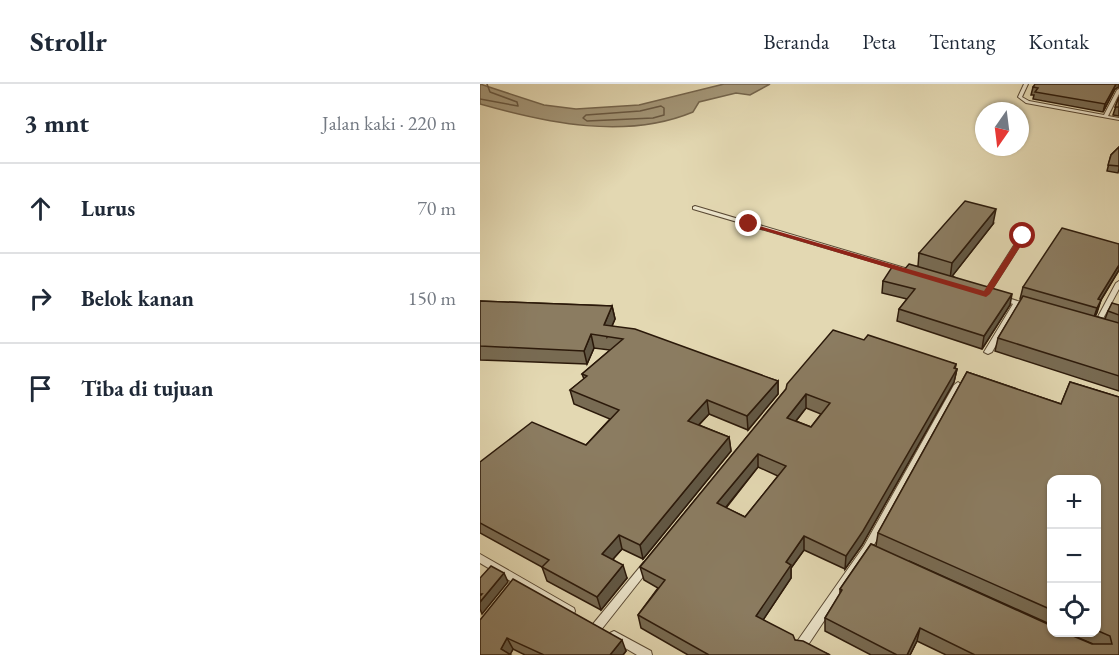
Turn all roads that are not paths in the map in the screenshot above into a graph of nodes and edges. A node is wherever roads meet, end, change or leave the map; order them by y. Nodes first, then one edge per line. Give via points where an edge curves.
1 (1026, 84) edge
2 (1119, 90) edge
3 (1106, 116) junction
4 (1119, 119) edge
5 (696, 208) dead end
6 (1023, 236) dead end
7 (918, 274) edge
8 (1119, 283) edge
9 (975, 291) edge
10 (986, 294) junction
11 (1017, 303) junction
12 (1039, 309) edge
13 (1085, 322) edge
14 (1096, 326) junction
15 (1108, 329) edge
16 (988, 352) dead end
17 (958, 385) edge
18 (867, 549) junction
19 (878, 553) edge
20 (656, 554) edge
21 (480, 558) edge
22 (577, 615) edge
23 (587, 621) edge
24 (597, 627) junction
25 (800, 647) edge
26 (647, 655) edge

1 - 3 lane via 1020,97 1023,100
2 - 3 lane
3 - 4 lane
5 - 7 lane
6 - 10 lane
8 - 14 lane
9 - 10 lane
10 - 11 lane
11 - 12 lane
11 - 16 lane
13 - 14 lane
14 - 15 lane
17 - 18 lane
18 - 19 lane
18 - 25 lane
20 - 24 lane
21 - 22 lane via 515,584
23 - 24 lane
24 - 26 lane

